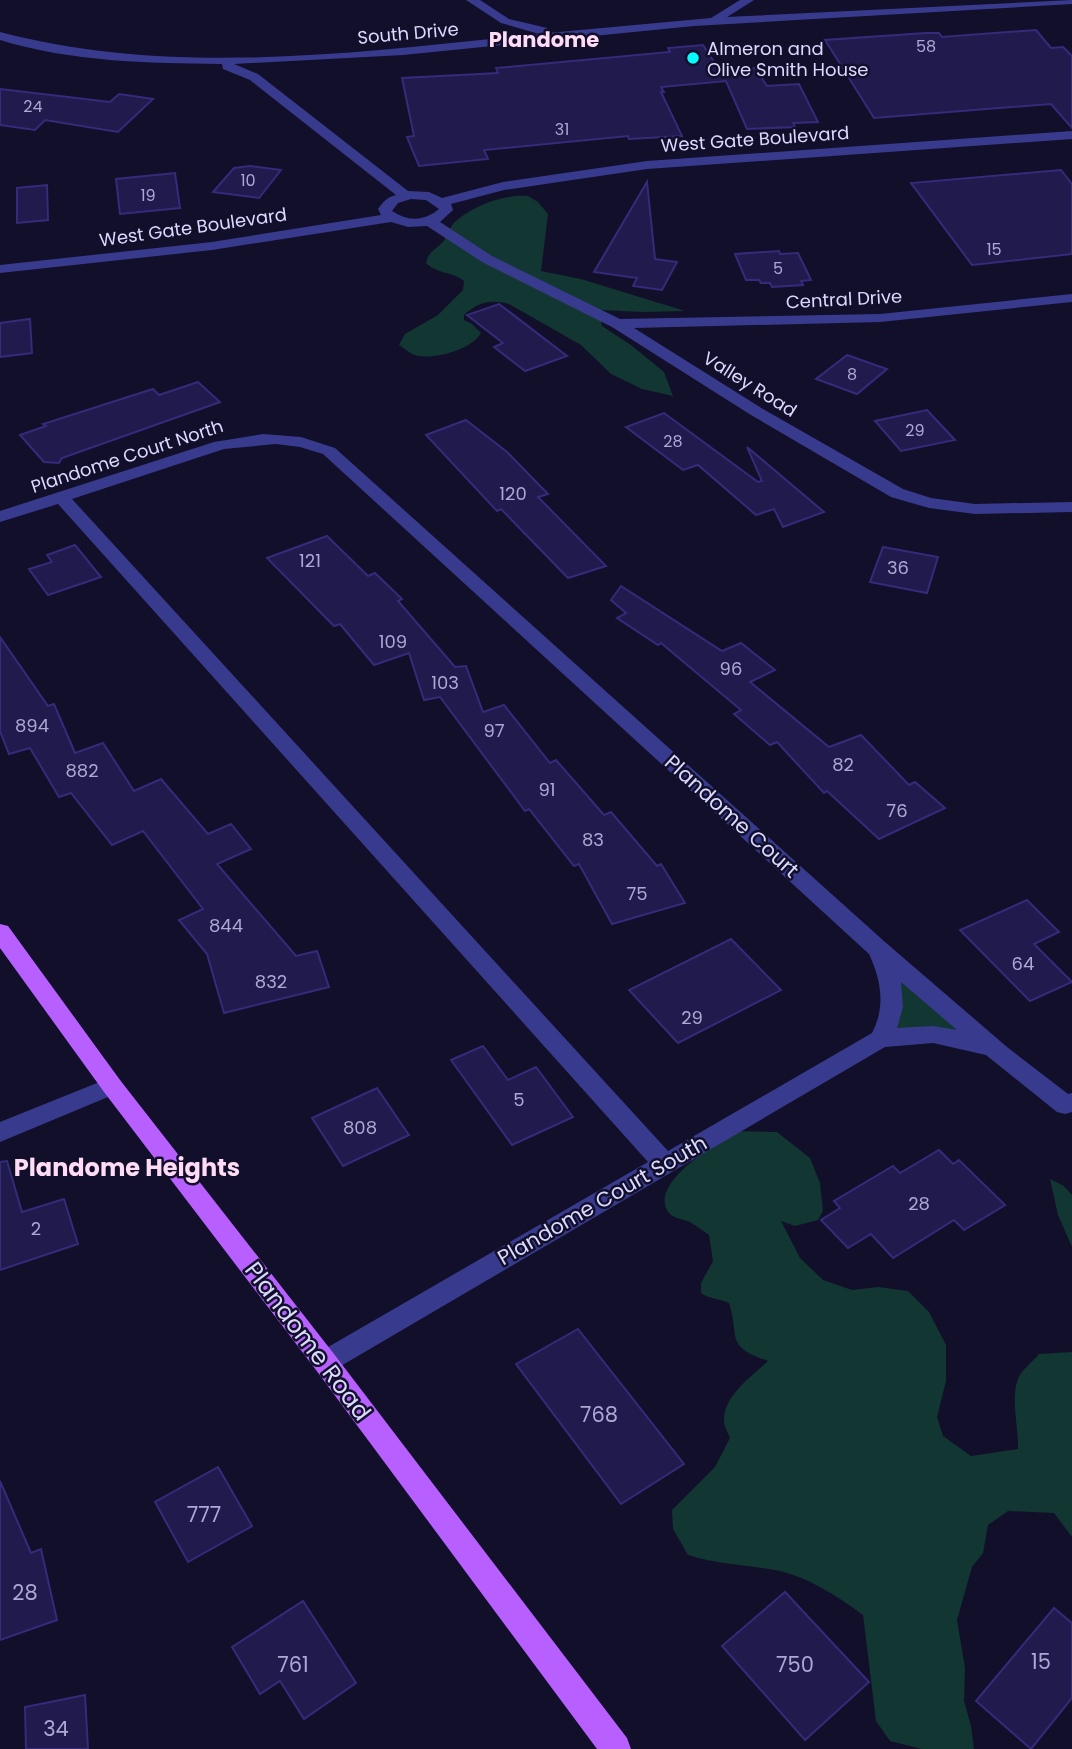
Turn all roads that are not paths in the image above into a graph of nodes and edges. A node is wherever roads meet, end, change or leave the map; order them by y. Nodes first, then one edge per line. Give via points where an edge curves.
1 (472, 0) edge
2 (748, 0) edge
3 (929, 0) edge
4 (974, 0) edge
5 (1072, 1) edge
6 (997, 6) junction
7 (887, 10) junction
8 (491, 14) junction
9 (713, 21) junction
10 (572, 33) junction
11 (0, 36) edge
12 (468, 45) junction
13 (201, 61) junction
14 (274, 61) junction
15 (254, 77) junction
16 (1072, 135) edge
17 (406, 196) junction
18 (443, 202) junction
19 (391, 218) junction
20 (429, 221) junction
21 (0, 270) edge
22 (1072, 298) edge
23 (617, 324) junction
24 (61, 497) junction
25 (1072, 507) edge
26 (0, 517) edge
27 (406, 519) joint
28 (0, 932) edge
29 (877, 948) junction
30 (880, 1039) junction
31 (999, 1053) junction
32 (113, 1086) junction
33 (1070, 1109) edge
34 (0, 1132) edge
35 (665, 1164) junction
36 (325, 1362) junction
37 (616, 1749) edge

1 - 8 street
2 - 9 street
3 - 7 street
4 - 6 street
5 - 6 street, South Drive
6 - 7 street, South Drive
7 - 9 street, South Drive
8 - 10 street via 523,27
8 - 12 street via 498,30
9 - 10 street, South Drive
10 - 12 street, South Drive
11 - 13 street, South Drive via 61,51
12 - 14 street, South Drive
13 - 14 street, South Drive
13 - 15 street
14 - 15 street
15 - 17 street
16 - 18 street, West Gate Boulevard via 647,165 503,186
17 - 18 street via 429,196
17 - 19 street via 387,204 386,214
18 - 20 street via 443,215
19 - 20 street, West Gate Boulevard via 408,223
19 - 21 street, West Gate Boulevard via 212,246
20 - 23 street, Valley Road via 487,258
22 - 23 street, Central Drive via 868,318
23 - 25 street, Valley Road via 897,493 975,509
24 - 26 street, Plandome Court North
24 - 27 street, Plandome Court North via 220,444 275,437 329,451
24 - 35 street
27 - 29 street, Plandome Court
28 - 32 main road, Plandome Road
29 - 30 street via 894,999 889,1025
29 - 31 street, Plandome Court
30 - 31 street, Plandome Court South via 946,1034
30 - 35 street, Plandome Court South
31 - 33 street, Plandome Court
32 - 34 street
32 - 36 main road, Plandome Road
35 - 36 street, Plandome Court South
36 - 37 main road, Plandome Road

